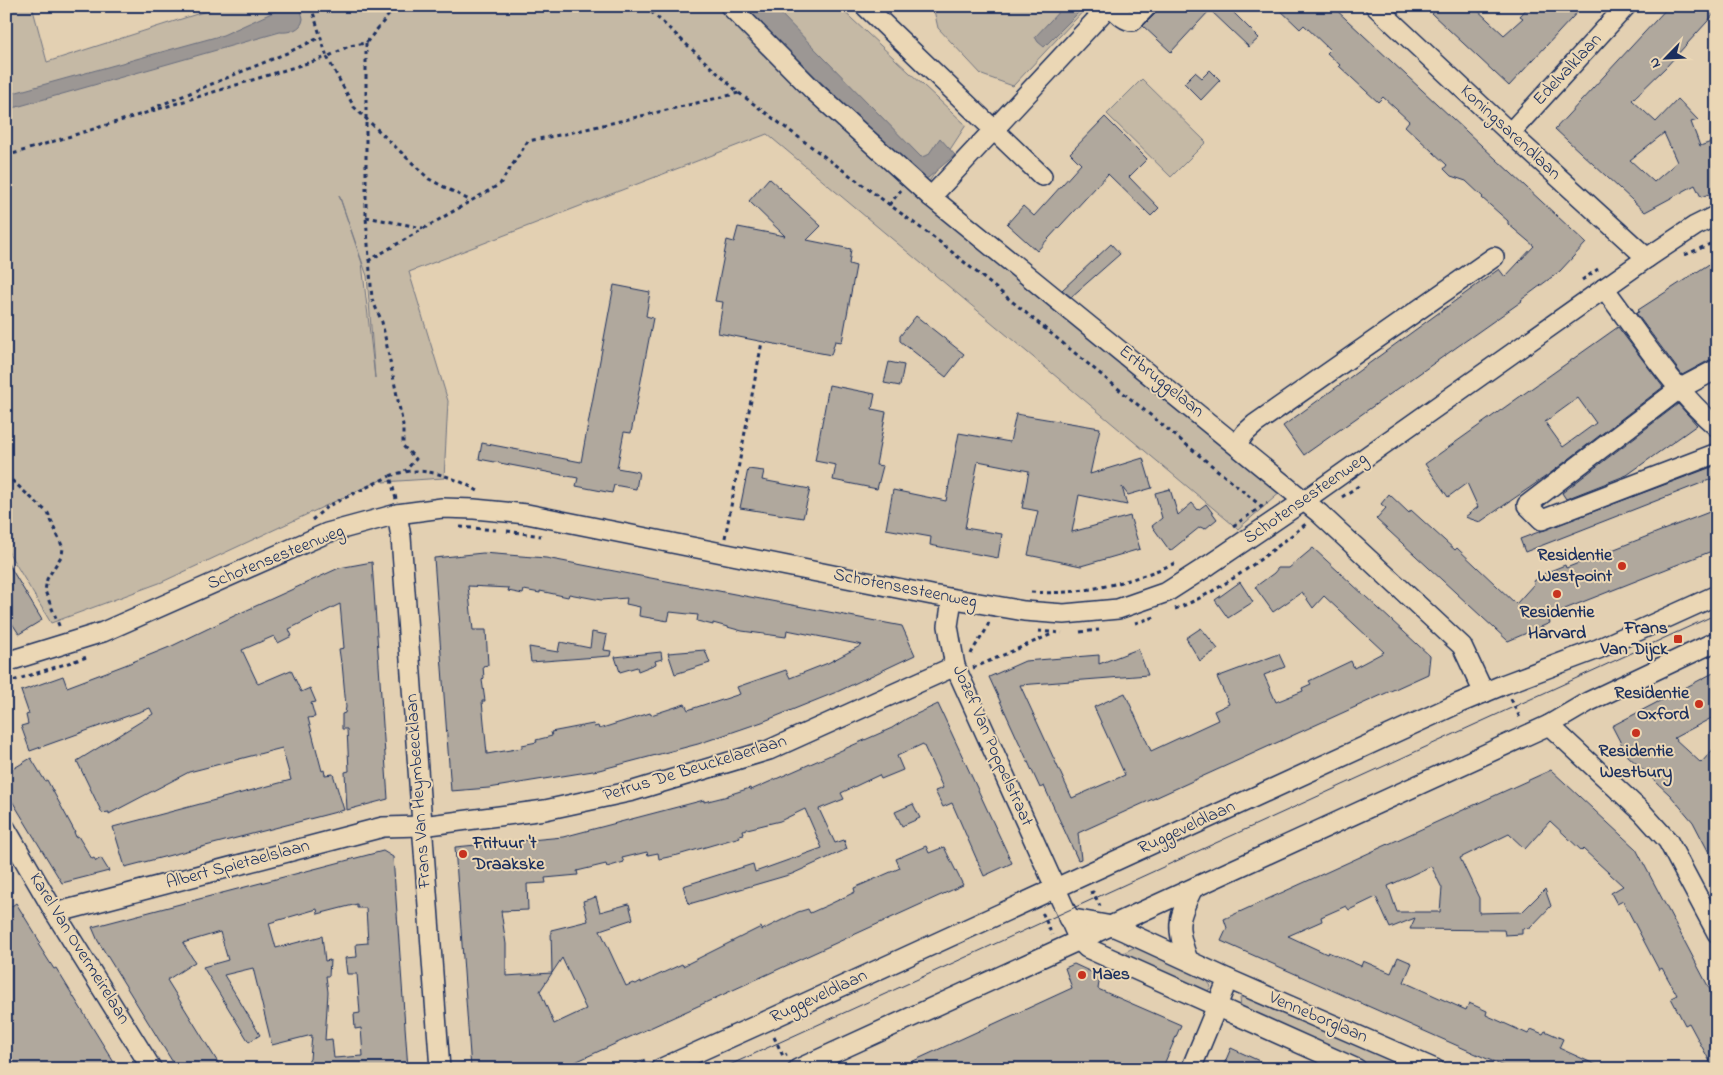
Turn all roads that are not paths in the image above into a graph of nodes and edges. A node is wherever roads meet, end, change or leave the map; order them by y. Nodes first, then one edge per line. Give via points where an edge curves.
1 (730, 6) edge
2 (865, 6) edge
3 (1110, 6) edge
4 (1147, 6) edge
5 (1375, 6) edge
6 (1626, 6) edge
7 (994, 130) junction
8 (1510, 133) junction
9 (1042, 176) dead end
10 (931, 197) junction
11 (1717, 216) edge
12 (1494, 257) dead end
13 (1647, 258) junction
14 (1604, 288) junction
15 (1717, 369) edge
16 (1679, 389) junction
17 (1717, 427) edge
18 (1237, 444) junction
19 (1717, 453) edge
20 (1306, 500) junction
21 (397, 506) junction
22 (1717, 595) edge
23 (952, 599) junction
24 (1717, 641) edge
25 (6, 662) edge
26 (965, 667) junction
27 (1484, 693) junction
28 (1549, 725) junction
29 (422, 826) junction
30 (6, 829) edge
31 (1055, 888) junction
32 (1192, 890) junction
33 (55, 913) junction
34 (1068, 918) junction
35 (1118, 923) junction
36 (1717, 933) edge
37 (1073, 943) junction
38 (1188, 960) junction
39 (1228, 979) junction
40 (1217, 1006) junction
41 (795, 1065) edge
42 (817, 1065) edge
43 (152, 1069) edge
44 (440, 1069) edge
45 (660, 1069) edge
46 (1191, 1069) edge
47 (1357, 1069) edge
48 (1435, 1069) edge

1 - 10 street, Ertbruggelaan via 814,91
2 - 7 street
3 - 4 street via 1130,21
3 - 7 street
5 - 8 street, Koningsarendlaan
6 - 8 street, Edelvalklaan
7 - 9 street
7 - 10 street
8 - 13 street, Koningsarendlaan
10 - 18 street, Ertbruggelaan
11 - 13 street, Schotensesteenweg via 1695,226
12 - 18 street via 1255,424
13 - 14 street, Schotensesteenweg
14 - 16 street
14 - 20 street, Schotensesteenweg
15 - 16 street
16 - 17 street
16 - 19 street via 1527,505 1542,520
18 - 20 street, Ertbruggelaan
20 - 23 street, Schotensesteenweg via 1167,592 1118,609 1064,614
20 - 27 street, Ertbruggelaan via 1462,646
21 - 23 street, Schotensesteenweg via 474,508 526,514
21 - 25 street, Schotensesteenweg via 103,632
21 - 29 street, Frans Van Heymbeecklaan
22 - 27 street, Ruggeveldlaan via 1598,649
23 - 26 street, Jozef Van Poppelstraat via 948,626
24 - 28 street via 1588,702
26 - 29 street, Petrus De Beuckelaerlaan via 769,750 633,791 545,810
26 - 31 street, Jozef Van Poppelstraat
27 - 31 street, Ruggeveldlaan
28 - 32 street
28 - 36 street via 1643,813 1668,841
29 - 33 street, Albert Spietaelslaan via 383,827
29 - 44 street, Frans Van Heymbeecklaan
30 - 33 street, Karel Van Overmeirelaan
31 - 34 street, Venneborglaan
31 - 45 street, Ruggeveldlaan
32 - 35 street
32 - 38 street via 1182,912 1179,931
33 - 43 street, Karel Van Overmeirelaan
34 - 35 street, Venneborglaan
34 - 37 street, Venneborglaan
35 - 37 street
35 - 38 street, Venneborglaan
37 - 40 street, Venneborglaan
37 - 42 street
38 - 39 street, Venneborglaan
39 - 40 street
39 - 48 street, Venneborglaan
40 - 46 street
40 - 47 street, Venneborglaan
41 - 42 street

